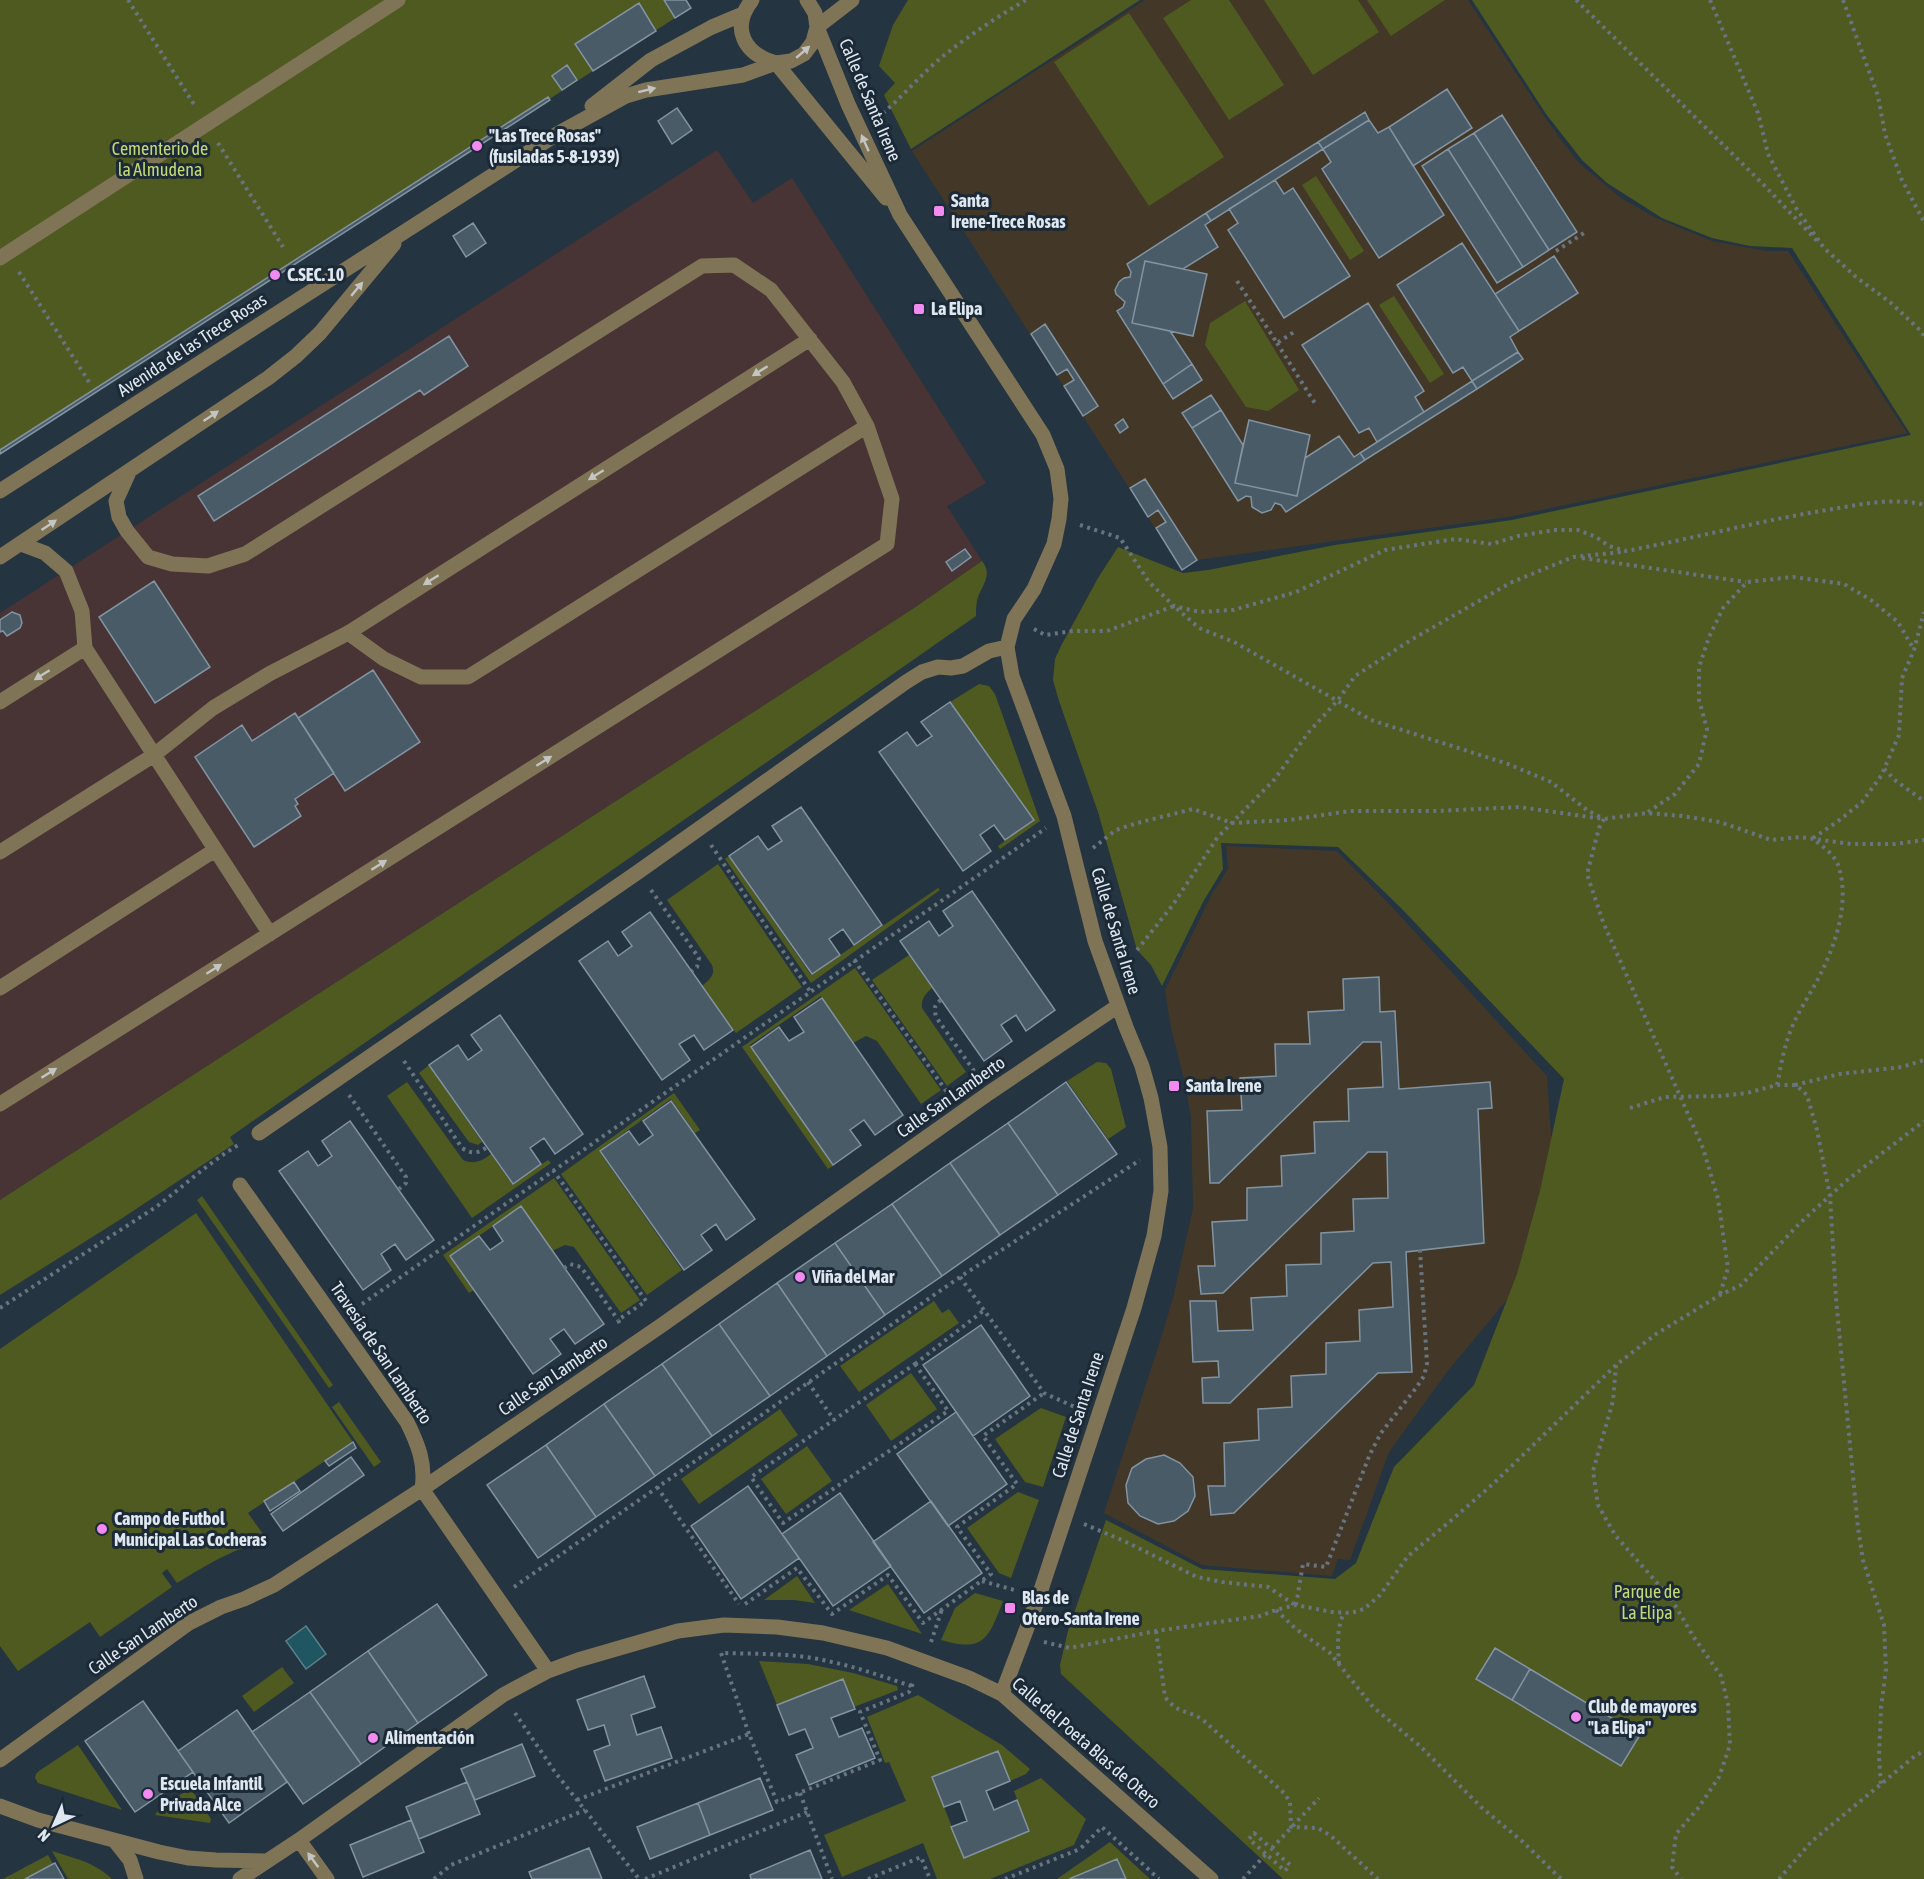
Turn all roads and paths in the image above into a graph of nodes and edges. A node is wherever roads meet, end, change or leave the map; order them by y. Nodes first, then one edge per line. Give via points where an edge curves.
1 (398, 0) edge
2 (807, 0) edge
3 (852, 0) edge
4 (1026, 0) edge
5 (1576, 0) edge
6 (1710, 0) edge
7 (1843, 0) edge
8 (744, 6) edge
9 (817, 27) junction
10 (769, 61) junction
11 (860, 132) junction
12 (557, 134) junction
13 (900, 215) junction
14 (1924, 222) edge
15 (1584, 233) dead end
16 (402, 234) junction
17 (1824, 248) junction
18 (1556, 251) dead end
19 (4, 256) edge
20 (1237, 281) dead end
21 (1294, 332) dead end
22 (1924, 337) edge
23 (810, 339) junction
24 (1277, 343) junction
25 (91, 385) dead end
26 (1316, 405) dead end
27 (867, 426) junction
28 (130, 470) junction
29 (0, 491) edge
30 (1924, 505) edge
31 (1059, 519) junction
32 (21, 544) junction
33 (1626, 551) junction
34 (0, 557) edge
35 (1573, 557) junction
36 (1747, 582) junction
37 (1174, 606) junction
38 (1924, 612) edge
39 (1014, 619) junction
40 (348, 633) junction
41 (1007, 647) junction
42 (85, 648) junction
43 (1914, 650) junction
44 (1338, 700) junction
45 (0, 702) edge
46 (154, 755) junction
47 (1884, 769) junction
48 (1924, 801) edge
49 (1647, 813) junction
50 (1064, 816) junction
51 (1604, 819) junction
52 (1232, 823) junction
53 (700, 829) junction
54 (1812, 838) junction
55 (1924, 840) edge
56 (216, 850) junction
57 (0, 852) edge
58 (1074, 858) junction
59 (638, 872) junction
60 (270, 934) junction
61 (1137, 950) dead end
62 (854, 960) junction
63 (692, 972) dead end
64 (0, 988) edge
65 (810, 991) junction
66 (941, 1000) dead end
67 (1118, 1006) junction
68 (392, 1042) junction
69 (1924, 1060) edge
70 (338, 1080) junction
71 (1777, 1085) junction
72 (1794, 1085) junction
73 (989, 1093) junction
74 (1679, 1096) junction
75 (0, 1104) edge
76 (1630, 1108) dead end
77 (962, 1113) junction
78 (1924, 1121) edge
79 (259, 1133) joint
80 (487, 1147) dead end
81 (1160, 1147) junction
82 (553, 1170) junction
83 (240, 1185) dead end
84 (399, 1189) dead end
85 (1830, 1196) junction
86 (1420, 1250) dead end
87 (564, 1268) dead end
88 (960, 1277) junction
89 (1720, 1295) junction
90 (362, 1304) dead end
91 (0, 1308) edge
92 (983, 1311) junction
93 (618, 1320) junction
94 (633, 1345) junction
95 (915, 1364) junction
96 (1616, 1365) junction
97 (808, 1382) junction
98 (1044, 1393) junction
99 (1099, 1418) junction
100 (834, 1420) junction
101 (657, 1487) junction
102 (422, 1489) junction
103 (1066, 1516) junction
104 (981, 1581) junction
105 (1039, 1596) junction
106 (498, 1598) junction
107 (1296, 1605) junction
108 (943, 1608) junction
109 (1276, 1610) junction
110 (1344, 1612) junction
111 (1156, 1631) junction
112 (1023, 1637) junction
113 (924, 1662) junction
114 (1339, 1665) junction
115 (548, 1671) junction
116 (911, 1686) junction
117 (1002, 1694) junction
118 (503, 1695) junction
119 (749, 1734) junction
120 (1924, 1751) edge
121 (0, 1760) edge
122 (1881, 1785) junction
123 (800, 1793) junction
124 (1319, 1798) dead end
125 (577, 1800) junction
126 (0, 1806) edge
127 (585, 1810) junction
128 (807, 1812) junction
129 (1291, 1827) junction
130 (299, 1840) junction
131 (115, 1841) junction
132 (1272, 1848) junction
133 (1266, 1854) junction
134 (266, 1861) junction
135 (136, 1879) edge
136 (240, 1879) edge
137 (327, 1879) edge
138 (434, 1879) edge
139 (639, 1879) edge
140 (645, 1879) edge
141 (832, 1879) edge
142 (868, 1879) edge
143 (930, 1879) edge
144 (1005, 1879) edge
145 (1159, 1879) edge
146 (1211, 1879) edge
147 (1243, 1879) edge
148 (1378, 1879) edge
149 (1561, 1879) edge
150 (1682, 1879) edge
151 (1780, 1879) edge

1 - 19 street
2 - 9 street, Calle de Santa Irene
3 - 9 street, Avenida de las Trece Rosas
4 - 11 path via 940,58 895,104
5 - 17 path
6 - 17 path via 1758,113 1768,154 1796,208
7 - 14 path via 1878,96 1885,134 1901,178
8 - 10 street, Calle de Santa Irene via 741,27 745,40 752,51
8 - 12 street, Avenida de las Trece Rosas via 651,60
10 -> 9 street, Avenida de las Trece Rosas via 791,61 804,54
9 - 11 street, Calle de Santa Irene
12 -> 10 street, Avenida de las Trece Rosas via 626,96 743,75
10 - 13 street, Calle de Santa Irene via 798,89
13 -> 11 street, Calle de Santa Irene
12 - 16 street, Avenida de las Trece Rosas
13 - 31 street, Calle de Santa Irene via 1043,435 1057,469
15 - 18 path
28 -> 16 street via 296,356 320,333
16 - 29 street, Avenida de las Trece Rosas
17 - 22 path via 1891,303
19 - 25 path
20 - 24 path
21 - 24 path
23 - 27 street via 843,382
23 - 28 street via 771,290 734,265 702,266 245,554 208,566 172,564 148,557 119,517 116,501
23 -> 40 street
24 - 26 path
27 - 40 street via 468,677 420,677 384,659
60 -> 27 street via 887,544 892,499
32 -> 28 street
30 - 33 path via 1910,501 1865,504 1784,516
31 - 37 path via 1120,538 1149,582
31 - 39 street, Calle de Santa Irene via 1054,544 1034,589
32 - 34 street
32 - 42 street via 45,553 66,571 82,611
33 - 35 path
33 - 37 path via 1578,530 1518,536 1492,544 1455,539 1384,550 1296,592 1233,610 1198,612
35 - 36 path
35 - 44 path via 1510,583 1411,640 1354,676
36 - 43 path via 1793,578 1844,584 1898,622
36 - 49 path via 1723,608 1699,667 1699,700 1707,729 1699,764 1675,794
37 - 39 path via 1107,631 1045,634
37 - 44 path via 1199,628 1233,642
38 - 43 path
39 - 41 street, Calle de Santa Irene
40 - 46 street via 213,708
41 - 50 street, Calle de Santa Irene via 1012,676
41 - 53 street via 989,651 963,666 922,672
42 -> 45 street
42 - 46 street
43 - 47 path via 1902,678 1899,735
44 - 51 path via 1371,720 1551,782
44 - 52 path via 1274,780
46 - 56 street
46 - 57 street
47 - 48 path
47 - 54 path via 1862,802
49 - 51 path
49 - 54 path via 1720,822 1771,840
50 - 58 street, Calle de Santa Irene
50 - 62 path
51 - 52 path via 1519,807 1350,811
51 - 74 path via 1587,874 1603,922
52 - 58 path via 1193,809 1116,830
52 - 61 path via 1217,838
53 - 59 street
53 - 65 path
54 - 55 path via 1851,844
54 - 71 path via 1838,863 1843,891 1838,932 1792,1028
56 - 60 street
56 - 64 street
58 - 67 street, Calle de Santa Irene via 1095,941
59 - 63 path via 699,958
59 - 68 street
75 -> 60 street
62 - 65 path
62 - 77 path
65 - 82 path
66 - 73 path via 934,1007 936,1017
67 - 73 street, Calle San Lamberto
67 - 81 street, Calle de Santa Irene via 1145,1076
68 - 70 street
68 - 80 path via 462,1148 478,1153
69 - 72 path
70 - 79 street
70 - 84 path via 406,1177
71 - 72 path
71 - 74 path via 1721,1096
72 - 85 path via 1807,1095
73 - 77 street, Calle San Lamberto
74 - 76 path
74 - 89 path via 1702,1148 1718,1199 1728,1268
77 - 94 street, Calle San Lamberto
78 - 85 path
79 - 91 path via 156,1207
81 - 88 path
81 - 99 street, Calle de Santa Irene via 1161,1191 1154,1236
82 - 90 path
82 - 93 path via 646,1301
83 - 102 street, Travesía de San Lamberto via 407,1422 423,1462
85 - 89 path via 1741,1285
85 - 122 path via 1858,1528 1863,1560 1884,1626
86 - 107 path via 1424,1376 1381,1433 1356,1485 1326,1567 1303,1564
87 - 93 path via 570,1264 581,1267
88 - 92 path
88 - 97 path
89 - 96 path via 1656,1334
92 - 95 path
92 - 98 path
93 - 94 path
94 - 102 street, Calle San Lamberto
95 - 100 path
95 - 100 path via 948,1410 783,1523 751,1477
96 - 110 path via 1494,1483 1408,1556 1372,1603 1364,1609
96 - 150 path via 1613,1401 1593,1471 1598,1505 1615,1535 1672,1600 1721,1676 1728,1704 1730,1745 1719,1777 1676,1834 1672,1868
97 - 100 path
97 - 101 path
98 - 99 path
98 - 104 path via 983,1436 1017,1484 957,1527 991,1574
99 - 103 street, Calle de Santa Irene
101 - 106 path
101 - 108 path via 741,1606 797,1568 832,1614 888,1575 923,1623
102 - 106 street
102 - 121 street, Calle San Lamberto via 274,1585 189,1623
103 - 105 street, Calle de Santa Irene
103 - 107 path via 1197,1577 1268,1587
104 - 105 path
104 - 108 path
105 - 112 street, Calle de Santa Irene
106 - 115 street
107 - 109 path
107 - 110 path
108 - 113 path
109 - 111 path via 1260,1616
109 - 114 path via 1330,1653
110 - 114 path via 1338,1638
111 - 112 path via 1070,1648
111 - 129 path via 1165,1697 1177,1710 1203,1720 1284,1793 1290,1802
112 - 117 street, Calle de Santa Irene
113 - 115 street, Calle del Poeta Blas de Otero via 887,1648 823,1633 724,1625 678,1631
113 - 116 path
113 - 117 street, Calle del Poeta Blas de Otero
114 - 149 path via 1373,1707
115 - 118 street, Calle del Poeta Blas de Otero
116 - 119 path via 821,1659 721,1653
116 - 123 path via 909,1692 860,1712 880,1760
117 - 146 street, Calle del Poeta Blas de Otero
118 - 125 path
118 - 130 street, Calle del Poeta Blas de Otero
119 - 123 path via 777,1802
119 - 125 path
120 - 122 path
122 - 151 path via 1812,1841
123 - 128 path
124 - 129 path
125 - 127 path
126 - 131 street
127 - 138 path via 451,1865
127 - 139 path
128 - 140 path
128 - 141 path
129 - 132 path
129 - 148 path via 1318,1828
130 - 134 street, Calle del Poeta Blas de Otero
137 -> 130 street
131 - 134 street via 188,1858
131 - 135 street via 130,1860
132 - 133 path via 1254,1833 1249,1839
132 - 133 path via 1290,1865 1285,1870
133 - 147 path
134 - 136 street, Calle del Poeta Blas de Otero
142 - 143 path via 921,1857
144 - 145 path via 1080,1849 1102,1827

